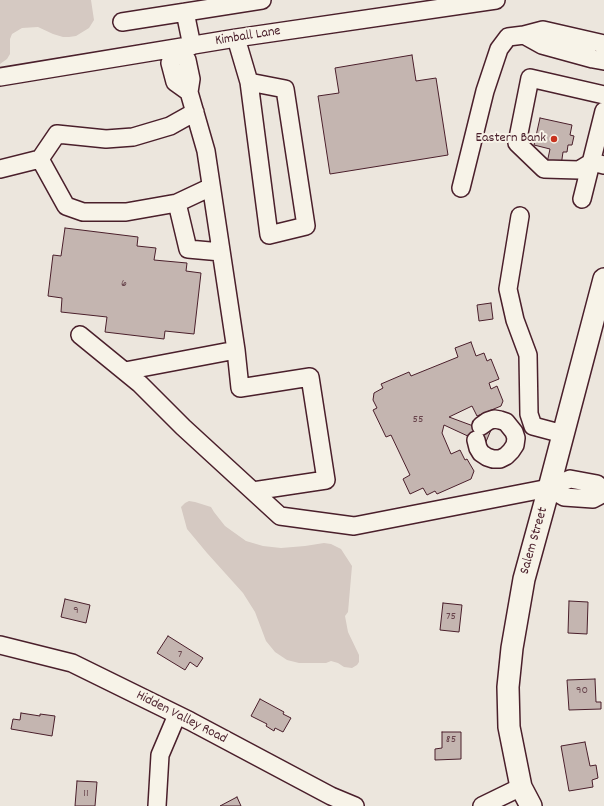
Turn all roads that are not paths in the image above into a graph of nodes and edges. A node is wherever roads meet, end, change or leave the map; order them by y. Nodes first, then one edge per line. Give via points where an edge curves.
1 (262, 0) edge
2 (496, 0) edge
3 (464, 2) edge
4 (186, 12) junction
5 (122, 22) dead end
6 (524, 35) junction
7 (236, 38) junction
8 (604, 44) edge
9 (185, 47) junction
10 (604, 61) edge
11 (0, 77) edge
12 (249, 82) junction
13 (604, 95) edge
14 (604, 111) edge
15 (194, 112) junction
16 (40, 159) junction
17 (598, 163) edge
18 (0, 169) edge
19 (211, 187) junction
20 (461, 188) dead end
21 (582, 199) dead end
22 (177, 203) junction
23 (520, 216) dead end
24 (221, 252) junction
25 (604, 279) edge
26 (80, 335) dead end
27 (236, 350) junction
28 (125, 372) junction
29 (531, 421) junction
30 (512, 428) junction
31 (563, 434) junction
32 (549, 488) junction
33 (252, 491) junction
34 (604, 492) edge
35 (0, 645) edge
36 (177, 715) junction
37 (521, 787) junction
38 (157, 806) edge
39 (355, 806) edge
40 (482, 806) edge
41 (531, 806) edge

1 - 4 street
2 - 3 street, Kimball Lane
3 - 7 street, Kimball Lane
4 - 5 street
4 - 9 street
6 - 8 street via 543,30
6 - 10 street via 542,45
6 - 20 street via 508,37 498,48
7 - 9 street, Kimball Lane
7 - 12 street
9 - 11 street, Kimball Lane
9 - 15 street via 170,63 175,82 189,92
12 - 12 street via 285,89 306,226 269,235
13 - 17 street via 530,78 517,143 544,169 579,170
14 - 17 street
15 - 16 street via 170,126 133,138 106,139 57,134
15 - 19 street via 206,151
16 - 18 street
16 - 22 street via 66,206 83,212 126,212
17 - 21 street
19 - 22 street
19 - 24 street
22 - 24 street via 188,249
23 - 29 street via 508,289 515,320 528,355
24 - 27 street
25 - 31 main road, Salem Street
26 - 28 street
27 - 28 street
27 - 33 street via 240,388 310,377 326,480
28 - 33 street
29 - 30 street
29 - 31 street via 533,426
30 - 30 street via 500,420 488,421 479,433 478,448 493,459 506,456 516,438
31 - 32 main road, Salem Street
32 - 33 street via 354,526 280,516
32 - 34 street via 564,497 593,499
32 - 37 main road, Salem Street via 524,579 508,687 509,727
35 - 36 street, Hidden Valley Road via 72,663
36 - 38 street via 160,755
36 - 39 street, Hidden Valley Road via 331,796
37 - 40 street
37 - 41 main road, Salem Street

